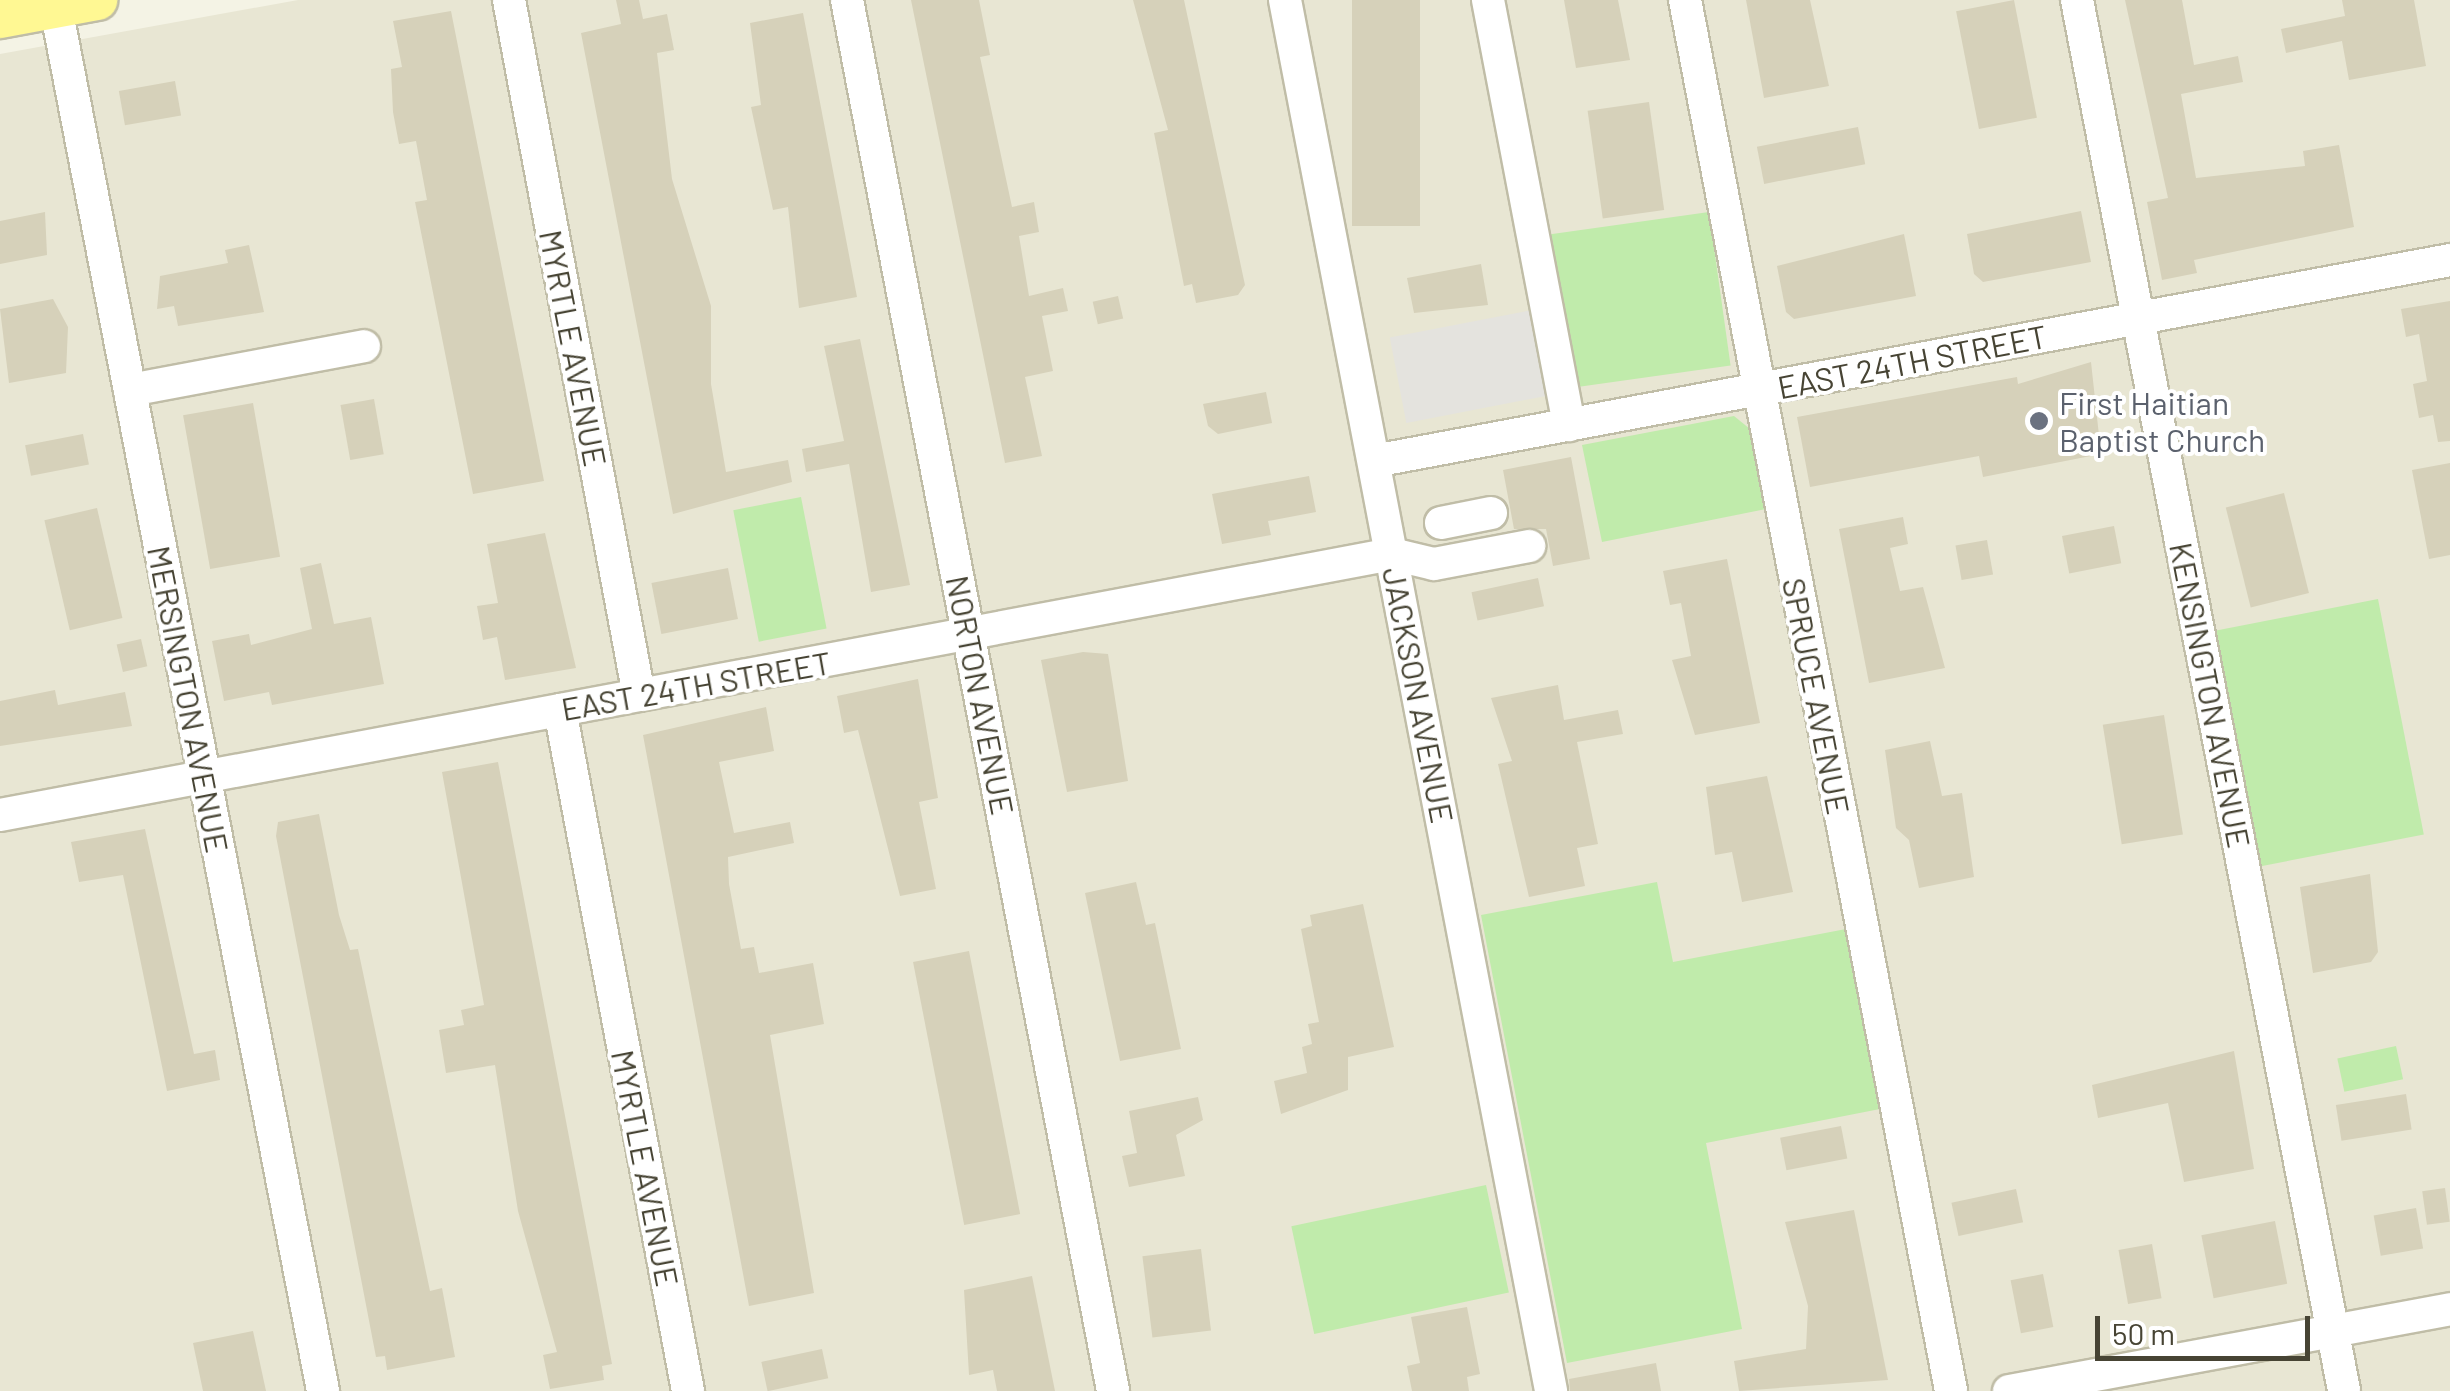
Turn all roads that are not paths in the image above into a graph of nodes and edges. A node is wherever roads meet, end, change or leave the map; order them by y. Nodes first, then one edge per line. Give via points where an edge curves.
1 (97, 0) edge
2 (509, 0) edge
3 (848, 0) edge
4 (1285, 0) edge
5 (1488, 0) edge
6 (1685, 0) edge
7 (2077, 0) edge
8 (56, 8) junction
9 (0, 18) edge
10 (2450, 260) edge
11 (2138, 319) junction
12 (364, 346) dead end
13 (130, 390) junction
14 (1758, 390) junction
15 (1569, 425) junction
16 (1374, 461) junction
17 (1467, 518) dead end
18 (1529, 546) dead end
19 (1392, 554) junction
20 (1476, 556) junction
21 (969, 634) junction
22 (639, 695) junction
23 (560, 710) junction
24 (204, 777) junction
25 (0, 815) edge
26 (2450, 1308) edge
27 (2332, 1330) junction
28 (323, 1391) edge
29 (688, 1391) edge
30 (1113, 1391) edge
31 (1551, 1391) edge
32 (1951, 1391) edge
33 (2009, 1391) edge
34 (2344, 1391) edge

1 - 8 main road
2 - 22 street, MYRTLE AVENUE
3 - 21 street, NORTON AVENUE
4 - 16 street, JACKSON AVENUE
5 - 15 street
6 - 14 street, SPRUCE AVENUE
7 - 11 street, KENSINGTON AVENUE
8 - 9 main road
8 - 13 street, MERSINGTON AVENUE
10 - 11 street, EAST 24TH STREET
11 - 14 street, EAST 24TH STREET
11 - 27 street, KENSINGTON AVENUE
12 - 13 street
13 - 24 street, MERSINGTON AVENUE
14 - 15 street, EAST 24TH STREET
14 - 32 street, SPRUCE AVENUE
15 - 16 street, EAST 24TH STREET
16 - 19 street, JACKSON AVENUE
17 - 20 street
18 - 20 street
19 - 20 street via 1434,564
19 - 21 street, EAST 24TH STREET
19 - 31 street, JACKSON AVENUE
21 - 22 street, EAST 24TH STREET
21 - 30 street, NORTON AVENUE
22 - 23 street, EAST 24TH STREET
23 - 24 street, EAST 24TH STREET
23 - 29 street, MYRTLE AVENUE
24 - 25 street, EAST 24TH STREET
24 - 28 street, MERSINGTON AVENUE
26 - 27 street
27 - 33 street
27 - 34 street, KENSINGTON AVENUE

